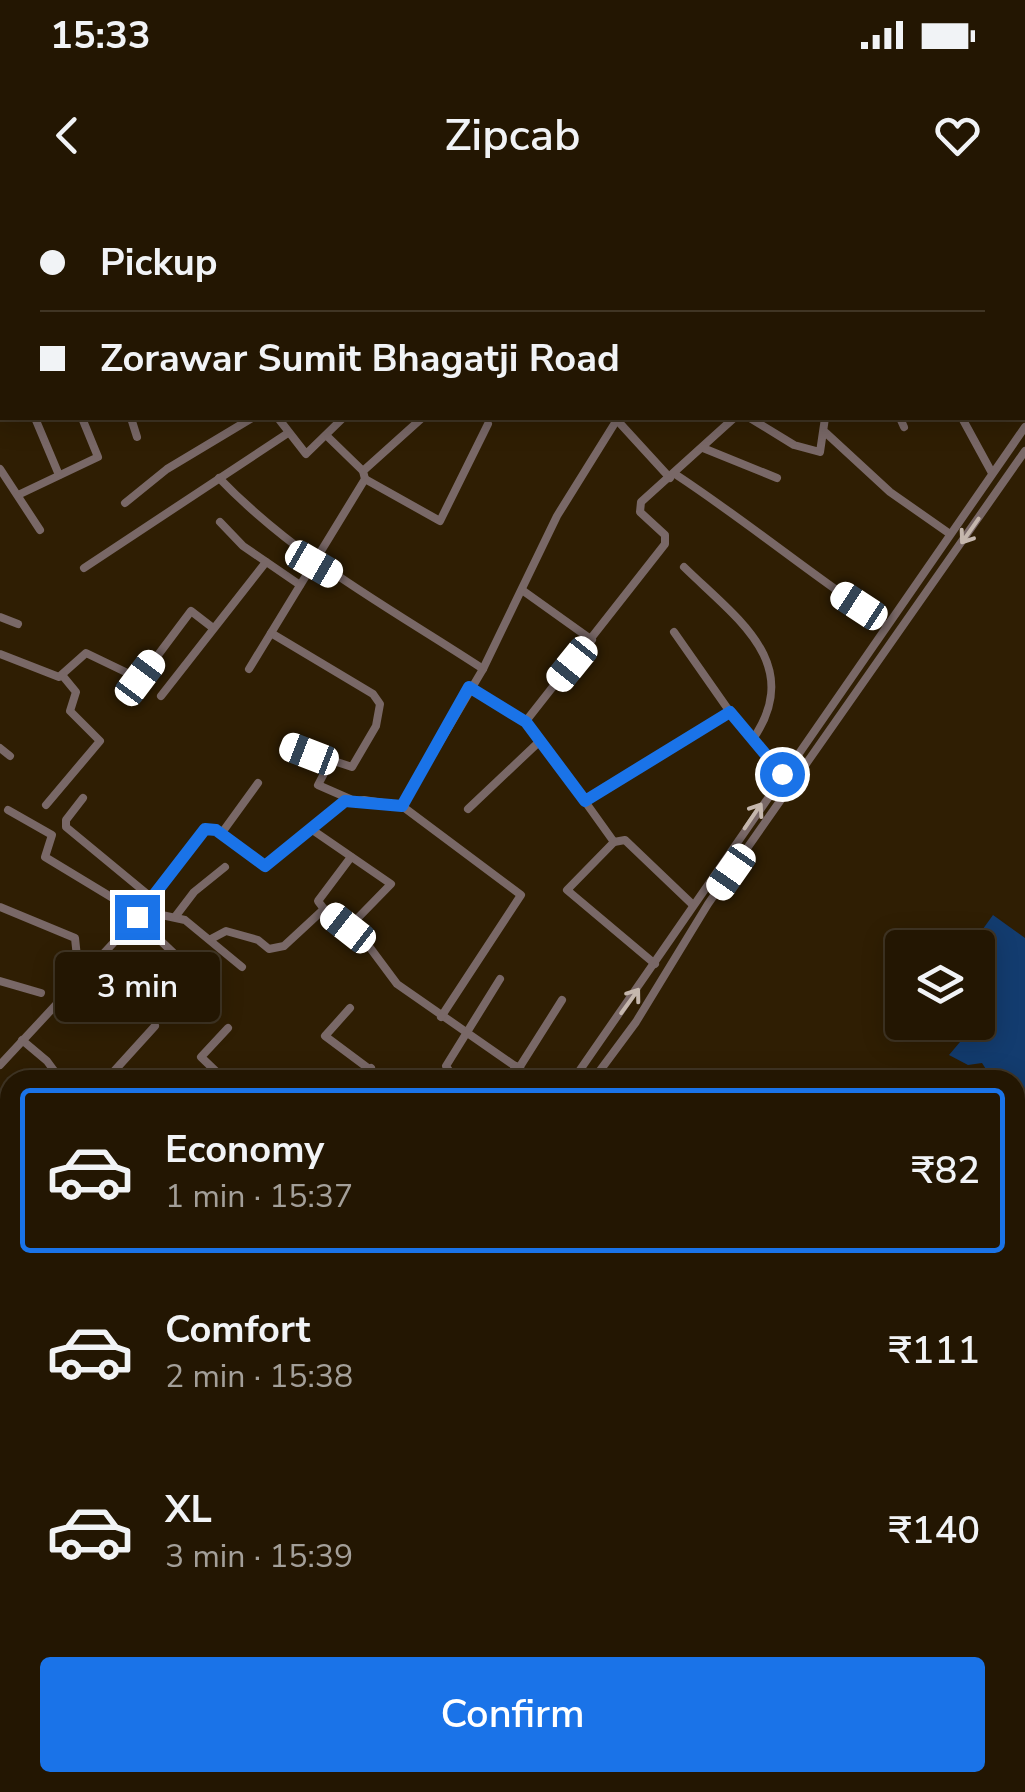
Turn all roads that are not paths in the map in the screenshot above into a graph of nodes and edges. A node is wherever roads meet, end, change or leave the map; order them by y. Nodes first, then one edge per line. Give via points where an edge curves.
1 (36, 420) edge
2 (83, 420) edge
3 (133, 420) edge
4 (249, 420) edge
5 (279, 420) edge
6 (342, 420) edge
7 (420, 420) edge
8 (615, 420) edge
9 (618, 420) edge
10 (732, 420) edge
11 (753, 420) edge
12 (826, 420) edge
13 (963, 420) edge
14 (488, 424) dead end
15 (1025, 426) edge
16 (826, 433) junction
17 (288, 434) junction
18 (137, 437) dead end
19 (328, 437) junction
20 (1016, 440) junction
21 (703, 448) junction
22 (1024, 457) edge
23 (0, 469) edge
24 (992, 473) junction
25 (59, 475) junction
26 (364, 475) junction
27 (672, 476) junction
28 (219, 478) junction
29 (777, 478) dead end
30 (18, 495) junction
31 (125, 503) dead end
32 (220, 522) dead end
33 (40, 530) dead end
34 (950, 534) junction
35 (266, 562) junction
36 (314, 564) junction
37 (684, 567) dead end
38 (84, 568) dead end
39 (300, 585) junction
40 (522, 590) junction
41 (0, 617) edge
42 (18, 624) dead end
43 (887, 625) junction
44 (213, 628) junction
45 (674, 632) dead end
46 (270, 633) junction
47 (592, 640) junction
48 (0, 654) edge
49 (483, 668) junction
50 (248, 669) dead end
51 (62, 675) junction
52 (469, 687) junction
53 (161, 696) dead end
54 (730, 712) junction
55 (526, 722) junction
56 (753, 739) junction
57 (541, 740) junction
58 (289, 746) dead end
59 (0, 748) edge
60 (10, 756) dead end
61 (330, 762) junction
62 (782, 774) junction
63 (258, 783) dead end
64 (82, 798) dead end
65 (354, 800) junction
66 (585, 801) junction
67 (46, 805) dead end
68 (402, 806) junction
69 (468, 808) dead end
70 (8, 810) dead end
71 (310, 829) junction
72 (222, 834) junction
73 (614, 842) junction
74 (351, 856) junction
75 (225, 867) dead end
76 (152, 898) junction
77 (695, 900) junction
78 (708, 904) junction
79 (0, 906) edge
80 (324, 909) junction
81 (140, 914) junction
82 (174, 917) junction
83 (348, 928) junction
84 (211, 939) junction
85 (173, 954) junction
86 (655, 964) junction
87 (242, 967) dead end
88 (89, 971) junction
89 (500, 979) dead end
90 (0, 982) edge
91 (205, 983) dead end
92 (40, 994) dead end
93 (129, 999) dead end
94 (562, 1000) dead end
95 (350, 1008) dead end
96 (442, 1017) junction
97 (155, 1026) dead end
98 (228, 1028) dead end
99 (466, 1033) junction
100 (22, 1040) junction
101 (2, 1060) edge
102 (518, 1067) junction
103 (371, 1068) edge
104 (54, 1070) edge
105 (115, 1070) edge
106 (214, 1070) edge
107 (446, 1070) edge
108 (515, 1070) edge
109 (522, 1070) edge
110 (579, 1070) edge
111 (601, 1070) edge

1 - 25 street
2 - 25 street via 98,457
3 - 18 street
4 - 31 street
5 - 17 street
6 - 19 street
7 - 26 street
8 - 40 street
9 - 27 street
10 - 21 street
11 - 16 street via 816,452
12 - 16 street
13 - 24 street
14 - 26 street via 440,521
15 - 20 street
16 - 34 street via 890,492
17 - 19 street via 306,454
17 - 28 street
19 - 26 street
20 - 22 street
20 - 24 street
21 - 27 street
21 - 29 street
22 -> 78 street
23 - 30 street
24 - 34 street
25 - 30 street
26 - 36 street
27 - 43 street via 752,524 802,569
27 - 47 street via 639,508 665,535 662,552
28 - 36 street
28 - 38 street
30 - 33 street
32 - 35 street
34 - 43 street
35 - 39 street
35 - 44 street
36 - 39 street
36 - 49 street
37 - 56 street via 765,650 774,699
39 - 46 street
40 - 47 street
40 - 49 street
41 - 42 street
43 - 62 street
44 - 51 street via 190,611 140,678 86,654
44 - 53 street
45 - 54 street
46 - 50 street
46 - 61 street via 380,704 376,726 352,767
47 - 55 street
48 - 51 street
49 - 52 street
51 - 67 street via 76,692 70,711 100,741
52 - 55 street
52 - 68 street
54 - 56 street
54 - 66 street
55 - 57 street
56 - 62 street
57 - 66 street
57 - 69 street
58 - 61 street
59 - 60 street
61 - 65 street via 318,785
77 -> 62 street
63 - 72 street
64 - 76 street via 66,827
65 - 68 street
65 - 71 street
66 - 73 street
68 - 96 street via 521,896
70 - 81 street via 52,836 45,857
71 - 72 street via 265,866
71 - 74 street
72 - 76 street via 205,829
73 - 77 street via 625,840
73 - 86 street via 567,890
74 - 80 street via 318,902
74 - 83 street via 391,884
75 - 82 street
76 - 81 street
77 - 78 street
77 - 86 street
78 - 111 street
79 - 88 street via 74,938 76,957
80 - 83 street
80 - 84 street via 284,946 269,949 226,931
81 - 82 street
81 - 85 street
81 - 88 street
82 - 84 street
83 - 96 street via 396,984
84 - 87 street
85 - 91 street
85 - 93 street
110 -> 86 street
88 - 100 street
89 - 99 street
90 - 92 street
94 - 102 street
95 - 103 street via 325,1036
96 - 99 street
97 - 105 street
98 - 106 street via 201,1058
99 - 102 street
99 - 107 street
100 - 101 street
100 - 104 street
102 - 108 street
102 - 109 street

